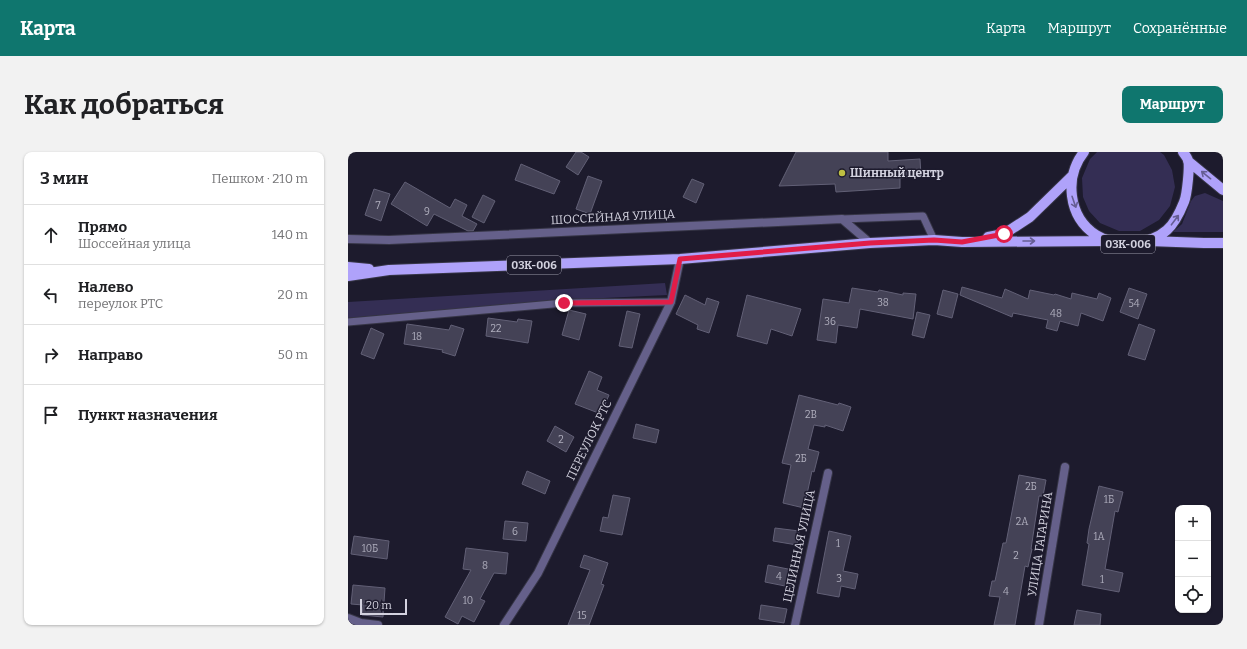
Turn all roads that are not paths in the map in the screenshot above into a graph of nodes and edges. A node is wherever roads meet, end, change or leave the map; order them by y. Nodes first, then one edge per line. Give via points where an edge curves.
1 (1183, 152) edge
2 (1081, 154) edge
3 (1188, 161) junction
4 (1072, 176) junction
5 (1223, 190) edge
6 (842, 219) junction
7 (348, 239) edge
8 (934, 240) junction
9 (1149, 240) junction
10 (1108, 241) junction
11 (962, 242) junction
12 (870, 243) junction
13 (1223, 243) edge
14 (680, 259) junction
15 (348, 267) edge
16 (389, 270) junction
17 (348, 276) edge
18 (671, 302) junction
19 (348, 322) edge
20 (1065, 466) dead end
21 (828, 473) dead end
22 (348, 618) edge
23 (378, 625) edge
24 (504, 625) edge
25 (795, 625) edge
26 (1039, 625) edge

1 - 3 main road
2 - 4 main road, 03К-006
5 -> 3 main road
9 -> 3 main road, 03К-006 via 1167,230 1179,215 1186,197
4 -> 10 main road, 03К-006 via 1071,197 1080,219 1095,234
4 - 11 main road, 03К-006 via 1030,217 1004,234
6 - 7 street, ШОССЕЙНАЯ УЛИЦА via 389,240
6 - 8 lane via 923,216
6 - 12 street
8 - 11 main road, 03К-006
8 - 12 main road, 03К-006
9 - 10 main road, 03К-006 via 1127,244
9 - 13 main road, 03К-006
11 -> 10 main road, 03К-006
12 - 14 main road, 03К-006
14 - 16 main road, 03К-006
14 - 18 street, ПЕРЕУЛОК РТС
15 - 16 main road
16 - 17 main road, 03К-006
18 - 19 lane via 564,303
18 - 24 street, ПЕРЕУЛОК РТС via 538,573
20 - 26 street, УЛИЦА ГАГАРИНА
21 - 25 street, ЦЕЛИННАЯ УЛИЦА
22 - 23 street

